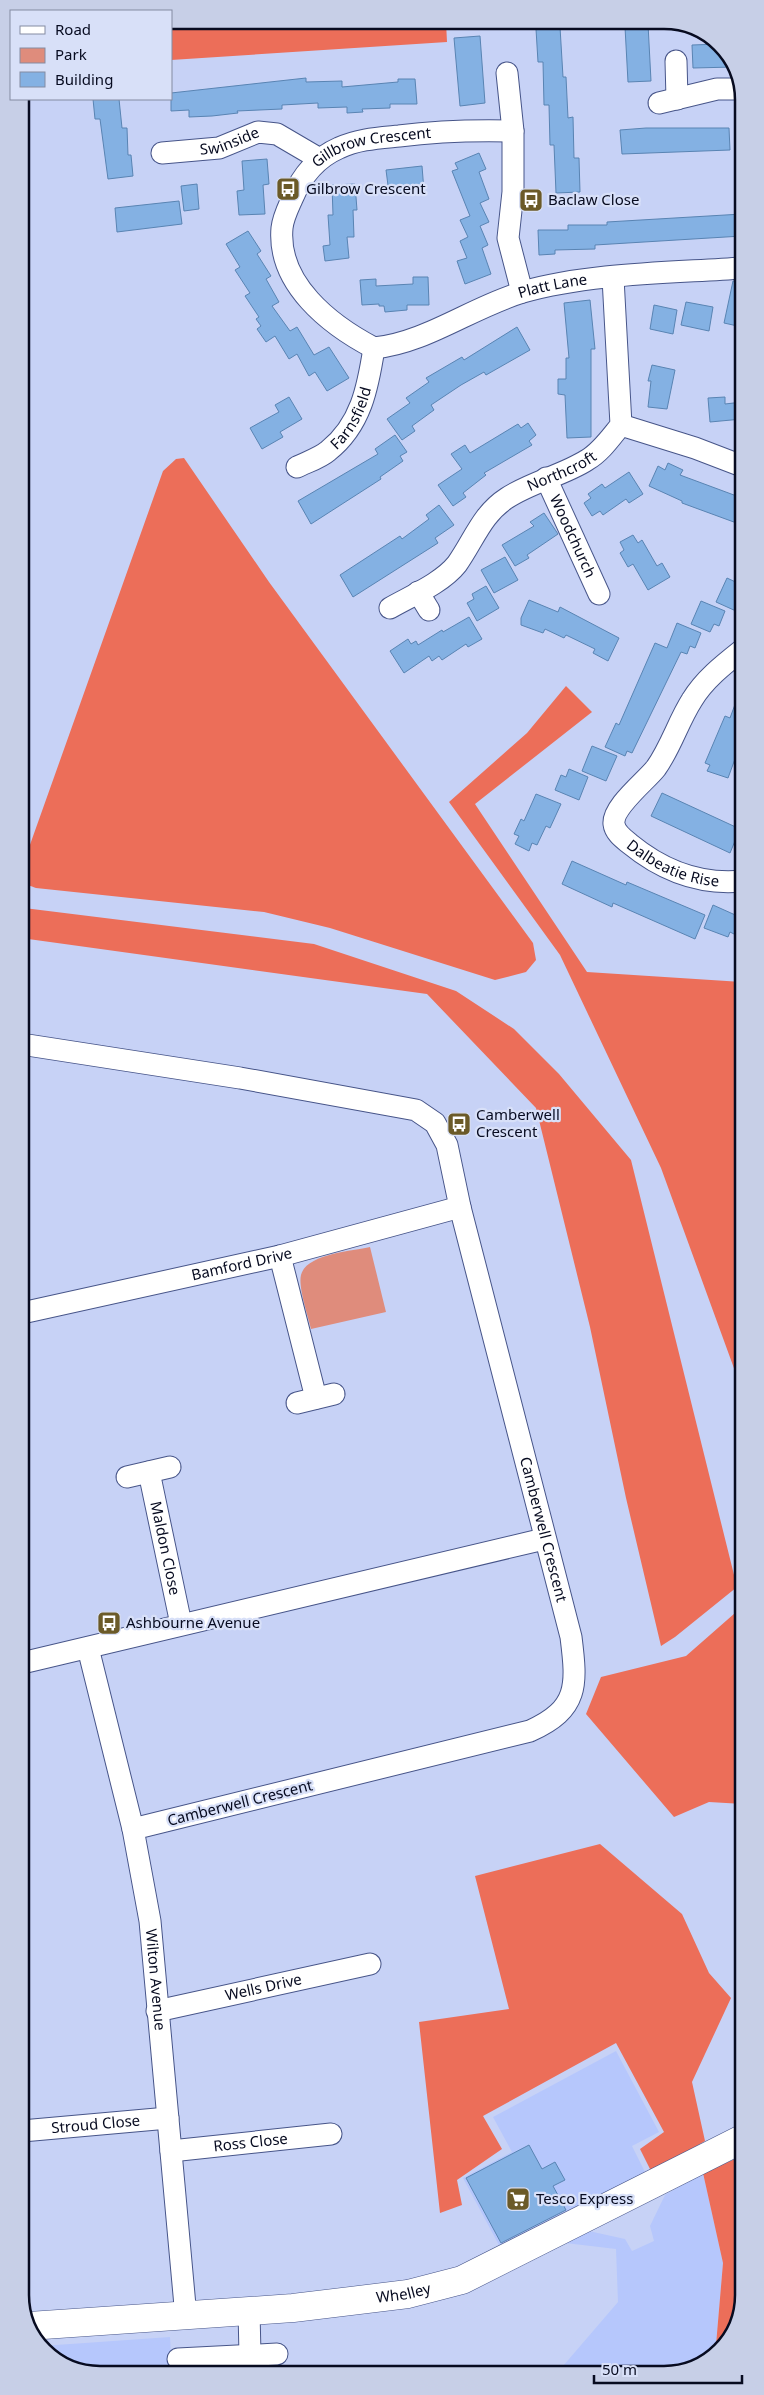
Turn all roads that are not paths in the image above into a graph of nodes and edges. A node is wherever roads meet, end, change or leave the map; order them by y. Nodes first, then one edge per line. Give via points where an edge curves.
1 (676, 61) dead end
2 (507, 73) dead end
3 (735, 89) edge
4 (513, 131) junction
5 (157, 153) dead end
6 (318, 158) junction
7 (735, 269) edge
8 (613, 278) junction
9 (522, 292) junction
10 (374, 348) junction
11 (621, 425) junction
12 (735, 463) edge
13 (297, 467) dead end
14 (546, 478) junction
15 (418, 592) junction
16 (599, 594) dead end
17 (390, 608) dead end
18 (429, 610) dead end
19 (735, 656) edge
20 (735, 881) edge
21 (29, 1045) edge
22 (460, 1207) junction
23 (280, 1256) junction
24 (29, 1311) edge
25 (316, 1399) dead end
26 (170, 1467) dead end
27 (149, 1472) junction
28 (128, 1477) dead end
29 (544, 1539) junction
30 (181, 1624) junction
31 (88, 1648) junction
32 (29, 1661) edge
33 (133, 1829) junction
34 (370, 1964) dead end
35 (157, 2011) junction
36 (168, 2118) junction
37 (29, 2130) edge
38 (331, 2134) dead end
39 (735, 2143) edge
40 (171, 2151) junction
41 (249, 2311) junction
42 (186, 2317) junction
43 (35, 2326) edge
44 (276, 2354) dead end
45 (250, 2355) junction
46 (178, 2359) dead end

1 - 3 street via 668,101 717,89
2 - 4 street
4 - 6 street, Gillbrow Crescent via 452,130 371,139 341,147
4 - 9 street via 513,192 508,238
5 - 6 street, Swinside via 219,148 258,132 277,134
6 - 10 street, Gillbrow Crescent via 297,187 282,226 287,260 298,284 315,308 353,337
7 - 8 street, Platt Lane
8 - 9 street, Platt Lane via 588,279
8 - 11 street
9 - 10 street, Platt Lane via 403,343
10 - 13 street, Farnsfield via 369,380 356,417 342,438 327,452
11 - 12 street
11 - 14 street, Northcroft via 587,461
14 - 15 street, Northcroft via 507,498 490,512 456,565
14 - 16 street, Woodchurch via 584,576
15 - 17 street, Northcroft
15 - 18 street
19 - 20 street, Dalbeatie Rise via 707,680 692,699 656,768 615,814 614,824 619,834 640,852 687,876
21 - 22 street, Camberwell Crescent via 240,1078 416,1110 435,1123 447,1145
22 - 23 street, Bamford Drive
22 - 29 street, Camberwell Crescent
23 - 24 street, Bamford Drive
23 - 25 street
26 - 27 street
27 - 28 street
27 - 30 street, Maldon Close
29 - 30 street
29 - 33 street, Camberwell Crescent via 570,1637 575,1674 567,1704 551,1722 530,1731
30 - 31 street
31 - 32 street
31 - 33 street, Wilton Avenue
33 - 35 street, Wilton Avenue via 150,1921
34 - 35 street, Wells Drive
35 - 36 street, Wilton Avenue
36 - 37 street, Stroud Close
36 - 40 street, Wilton Avenue
38 - 40 street, Ross Close
39 - 41 main road, Whelley via 462,2280 408,2294
40 - 42 street, Wilton Avenue
41 - 42 main road, Whelley
41 - 45 street
42 - 43 main road, Whelley
44 - 45 street
45 - 46 street

